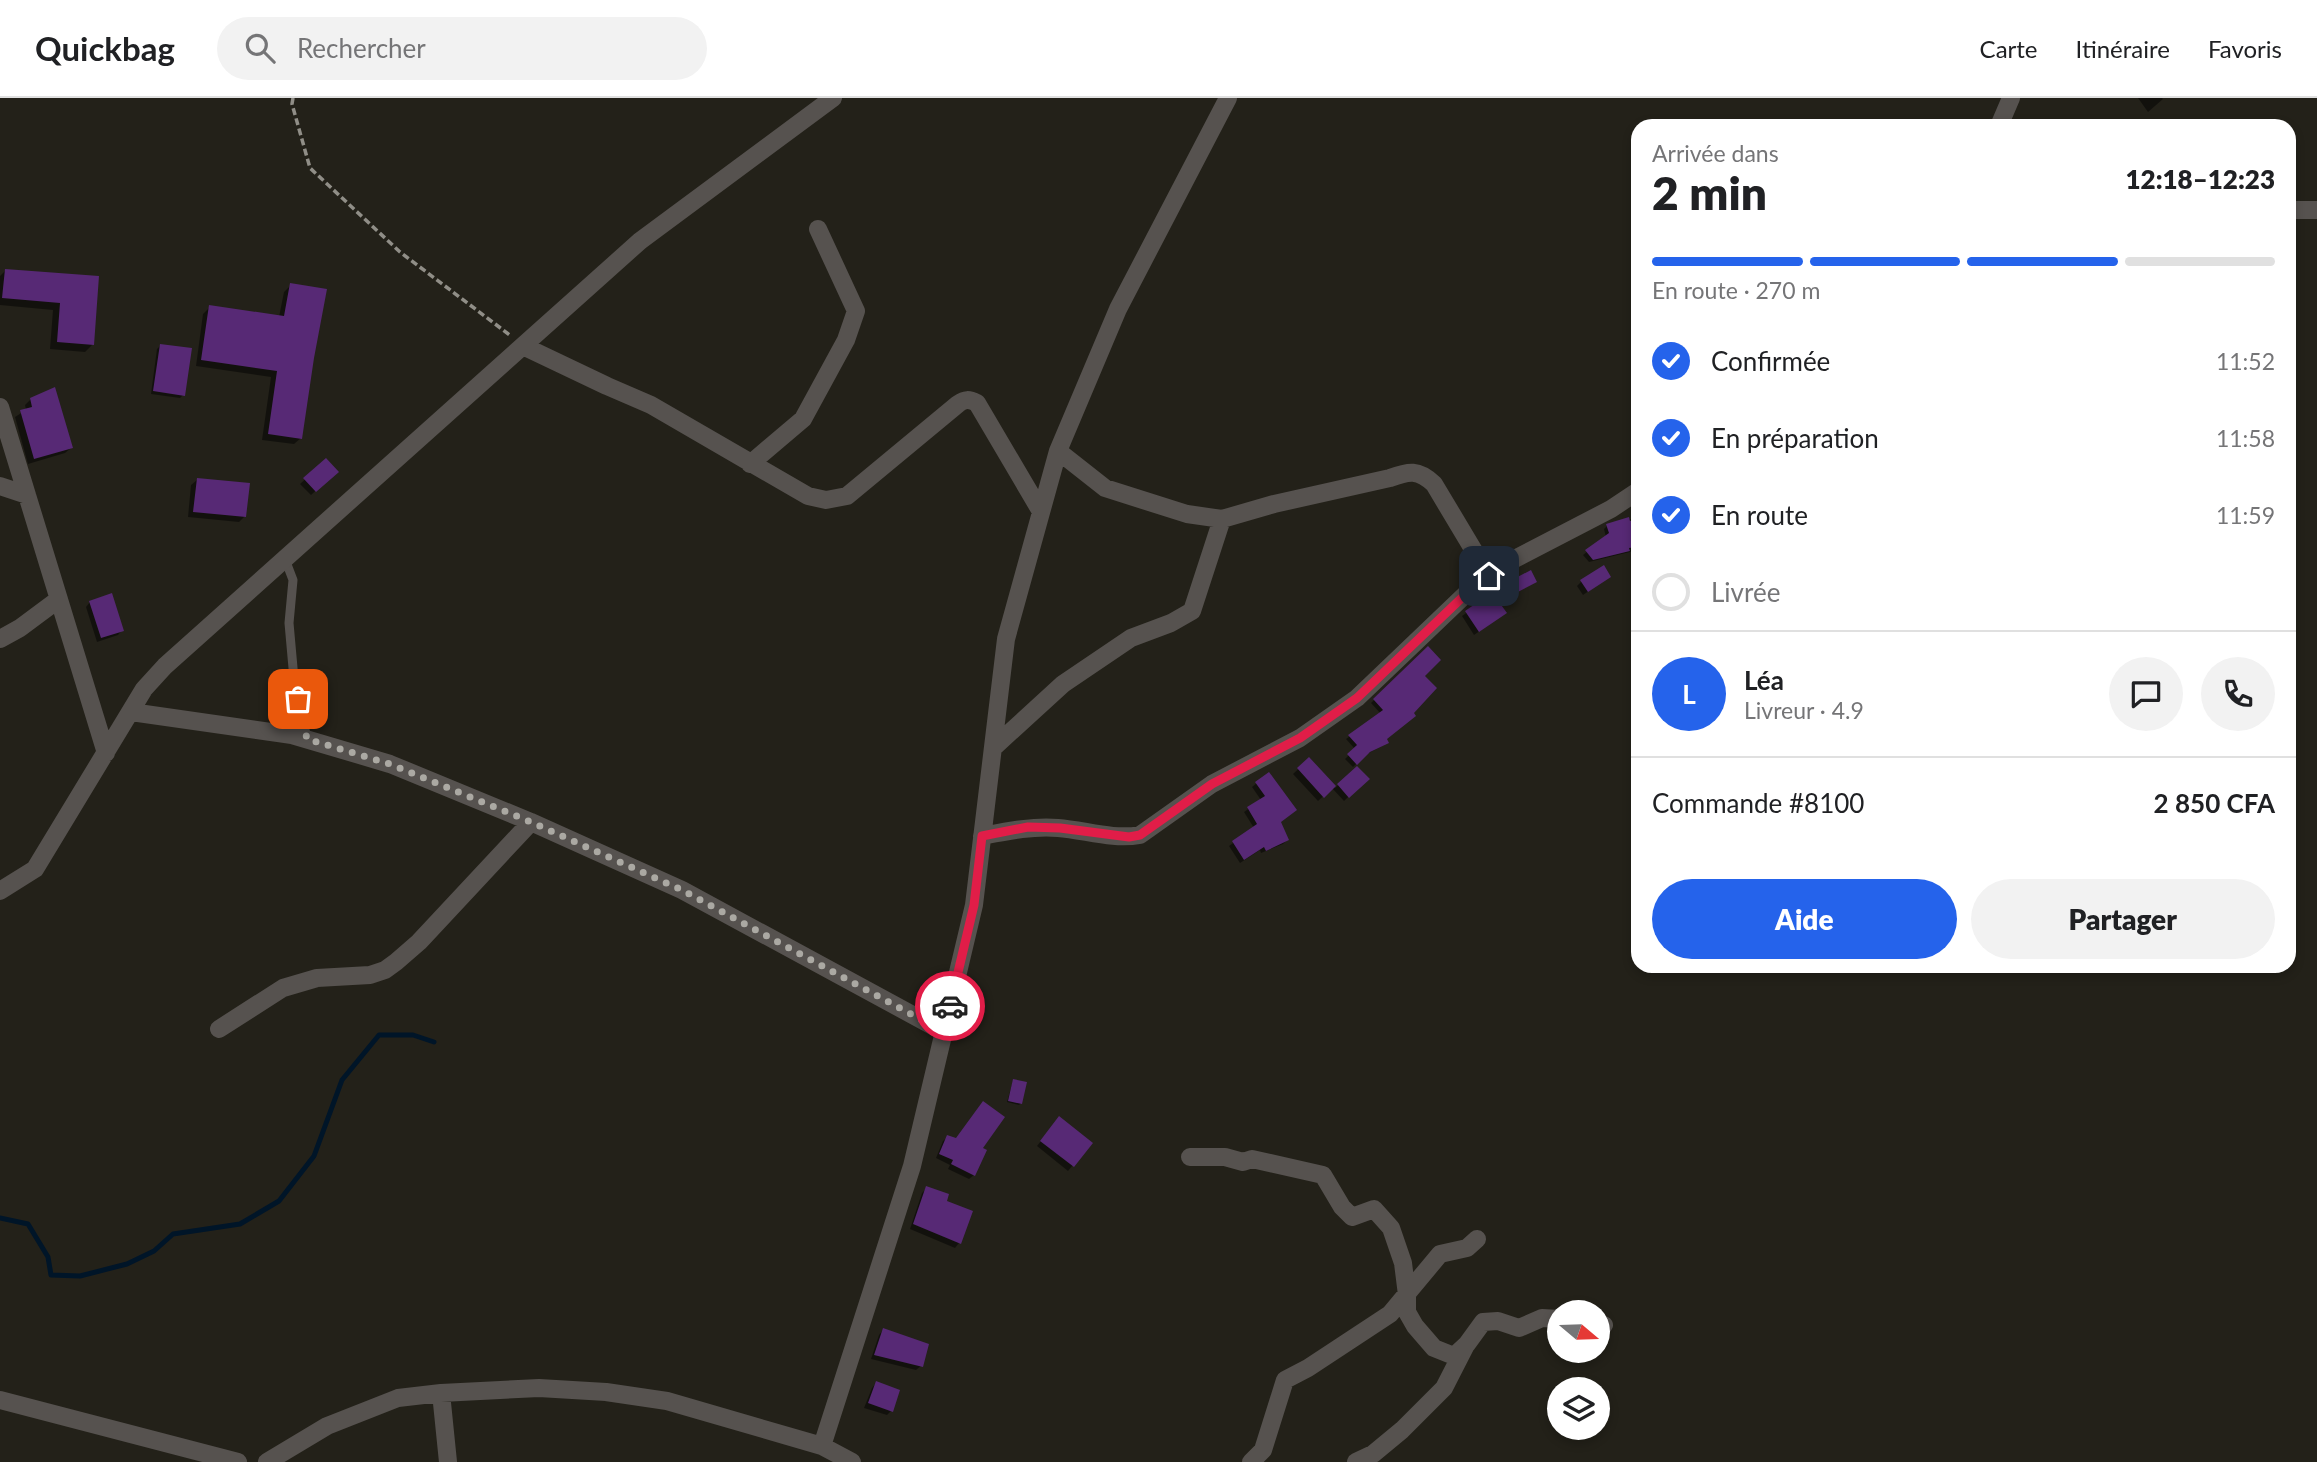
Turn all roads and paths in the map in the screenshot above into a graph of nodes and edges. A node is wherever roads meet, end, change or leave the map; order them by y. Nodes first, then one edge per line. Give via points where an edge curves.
1 (293, 98) edge
2 (833, 98) edge
3 (1228, 98) edge
4 (2011, 98) edge
5 (2002, 119) edge
6 (2296, 210) edge
7 (2317, 210) edge
8 (818, 229) dead end
9 (523, 346) junction
10 (0, 407) edge
11 (1058, 451) junction
12 (750, 464) junction
13 (0, 486) edge
14 (27, 495) junction
15 (1631, 496) edge
16 (1040, 510) junction
17 (1222, 519) junction
18 (285, 559) junction
19 (1489, 576) junction
20 (59, 599) junction
21 (0, 639) edge
22 (131, 712) junction
23 (307, 739) junction
24 (993, 748) junction
25 (106, 753) junction
26 (531, 822) junction
27 (982, 836) junction
28 (0, 891) edge
29 (219, 1029) dead end
30 (944, 1032) junction
31 (1190, 1157) dead end
32 (1477, 1239) dead end
33 (1407, 1295) junction
34 (1547, 1318) edge
35 (1467, 1344) junction
36 (441, 1392) junction
37 (0, 1400) edge
38 (822, 1446) junction
39 (237, 1462) edge
40 (267, 1462) edge
41 (448, 1462) edge
42 (852, 1462) edge
43 (1251, 1462) edge
44 (1356, 1462) edge

1 - 9 path via 310,168 400,252
2 - 9 street via 640,241
3 - 11 street via 1118,309
4 - 5 street
6 - 7 street
8 - 12 street via 856,311 846,340 803,419
9 - 12 street via 651,405
9 - 18 street
10 - 14 street
11 - 16 street
11 - 17 street via 1105,488 1187,514
12 - 16 street via 808,496 835,500 847,496 963,400 971,400
13 - 14 street
14 - 20 street
15 - 19 street
16 - 24 street via 1006,639
17 - 19 street via 1413,472 1434,484
17 - 24 street via 1192,611 1131,638 1063,684
18 - 22 street via 165,666
18 - 23 lane via 293,580 289,623 294,679
19 - 27 street via 1357,698 1300,738 1212,784 1140,835 1028,827
20 - 21 street
20 - 25 street
22 - 23 street
22 - 25 street
23 - 26 street via 390,764
24 - 27 street
25 - 28 street via 35,869
26 - 29 street via 396,962 370,975 317,978 283,988
26 - 30 street via 682,890
27 - 30 street via 974,905
30 - 38 street via 912,1166
31 - 33 street via 1252,1159 1323,1175 1352,1217 1374,1209 1391,1228 1403,1263
32 - 33 street via 1467,1248 1440,1254
33 - 35 street via 1407,1312 1434,1348 1454,1356
33 - 43 street via 1390,1314 1285,1380 1263,1450
34 - 35 street via 1519,1328 1483,1322
35 - 44 street via 1444,1388 1402,1430
36 - 38 street via 539,1388 606,1392 667,1401
36 - 40 street via 398,1398 327,1426
36 - 41 street
37 - 39 street
38 - 42 street

